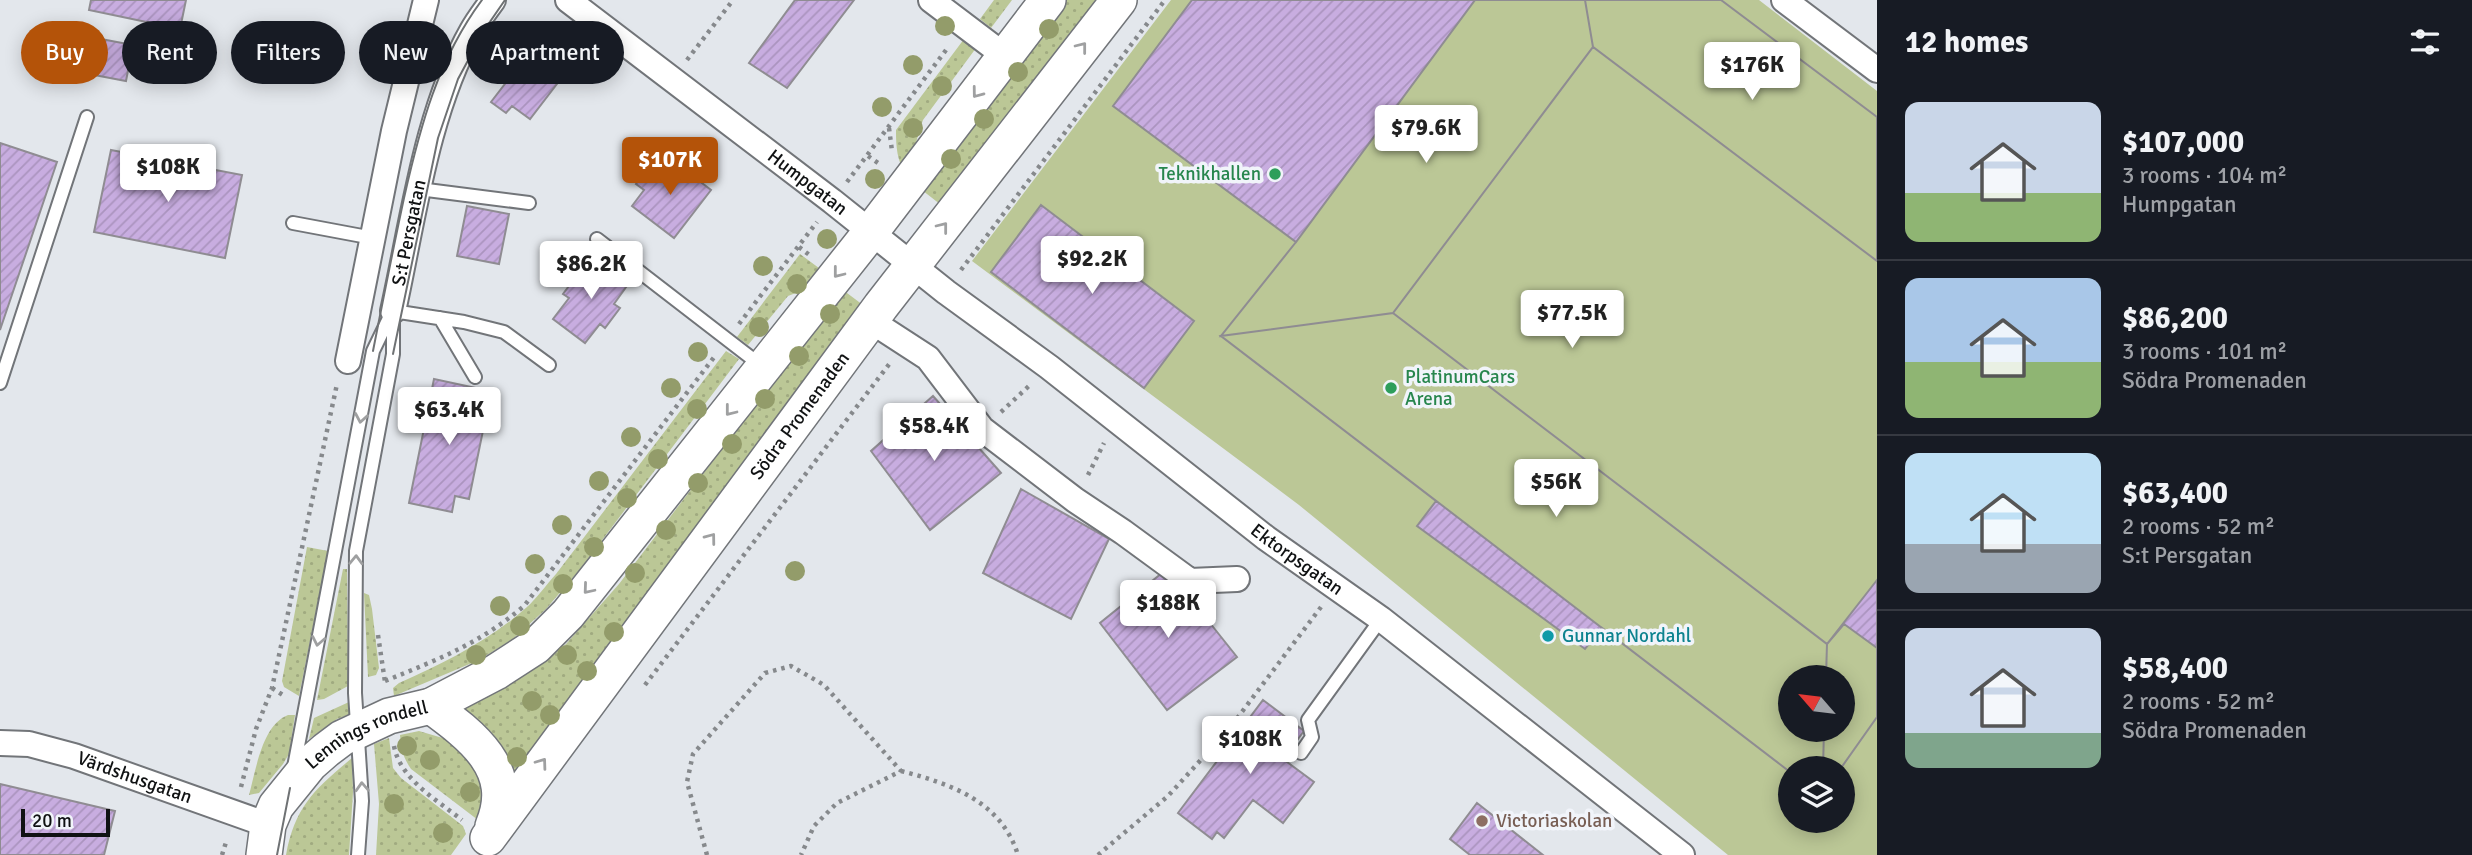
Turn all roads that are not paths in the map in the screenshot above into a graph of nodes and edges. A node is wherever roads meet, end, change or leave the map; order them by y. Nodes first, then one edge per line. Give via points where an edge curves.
1 (426, 0) edge
2 (493, 0) edge
3 (568, 0) edge
4 (931, 0) edge
5 (1048, 0) edge
6 (1119, 0) edge
7 (1784, 0) edge
8 (1005, 56) junction
9 (1877, 70) edge
10 (87, 117) dead end
11 (419, 192) junction
12 (529, 203) dead end
13 (292, 223) dead end
14 (870, 233) junction
15 (373, 238) junction
16 (597, 239) dead end
17 (912, 265) junction
18 (393, 311) junction
19 (440, 318) junction
20 (872, 321) junction
21 (348, 361) road end
22 (549, 365) dead end
23 (764, 368) junction
24 (475, 377) dead end
25 (0, 383) edge
26 (1237, 579) dead end
27 (1381, 619) junction
28 (431, 706) junction
29 (358, 732) junction
30 (0, 743) edge
31 (1301, 753) dead end
32 (290, 788) junction
33 (266, 840) edge
34 (482, 846) edge
35 (358, 855) edge
36 (1682, 855) edge

1 - 15 street, S:t Persgatan
2 - 11 street, S:t Persgatan via 472,31 448,83
3 - 14 street, Humpgatan
4 - 8 street
5 - 8 main road
17 -> 6 main road, Södra Promenaden
7 - 9 street
8 -> 14 main road
10 - 25 lane
11 - 12 lane
11 - 18 street, S:t Persgatan
13 - 15 lane
14 - 17 street, Humpgatan
14 -> 23 main road
15 - 21 street, S:t Persgatan
16 - 23 lane
17 - 20 main road, Södra Promenaden
17 - 27 street, Ektorpsgatan via 1266,538
18 - 19 lane, S:t Persgatan
29 -> 18 lane via 356,551 393,354
18 -> 32 lane via 373,351
19 - 22 lane, S:t Persgatan via 504,332
19 - 24 lane
20 - 26 street via 928,358 982,429 1075,500 1190,581
34 -> 20 main road, Södra Promenaden
23 -> 28 main road via 568,614 536,646
27 - 31 lane via 1308,720 1312,737
27 - 36 street, Ektorpsgatan
28 - 29 main road, Lennings rondell via 389,716
28 - 34 main road, Lennings rondell via 489,758 501,795 500,811
29 - 32 main road, Lennings rondell via 326,750
35 -> 29 lane via 362,801
30 - 33 street, Värdshusgatan via 29,744 74,757 234,813
32 - 33 main road, Lennings rondell via 276,806

